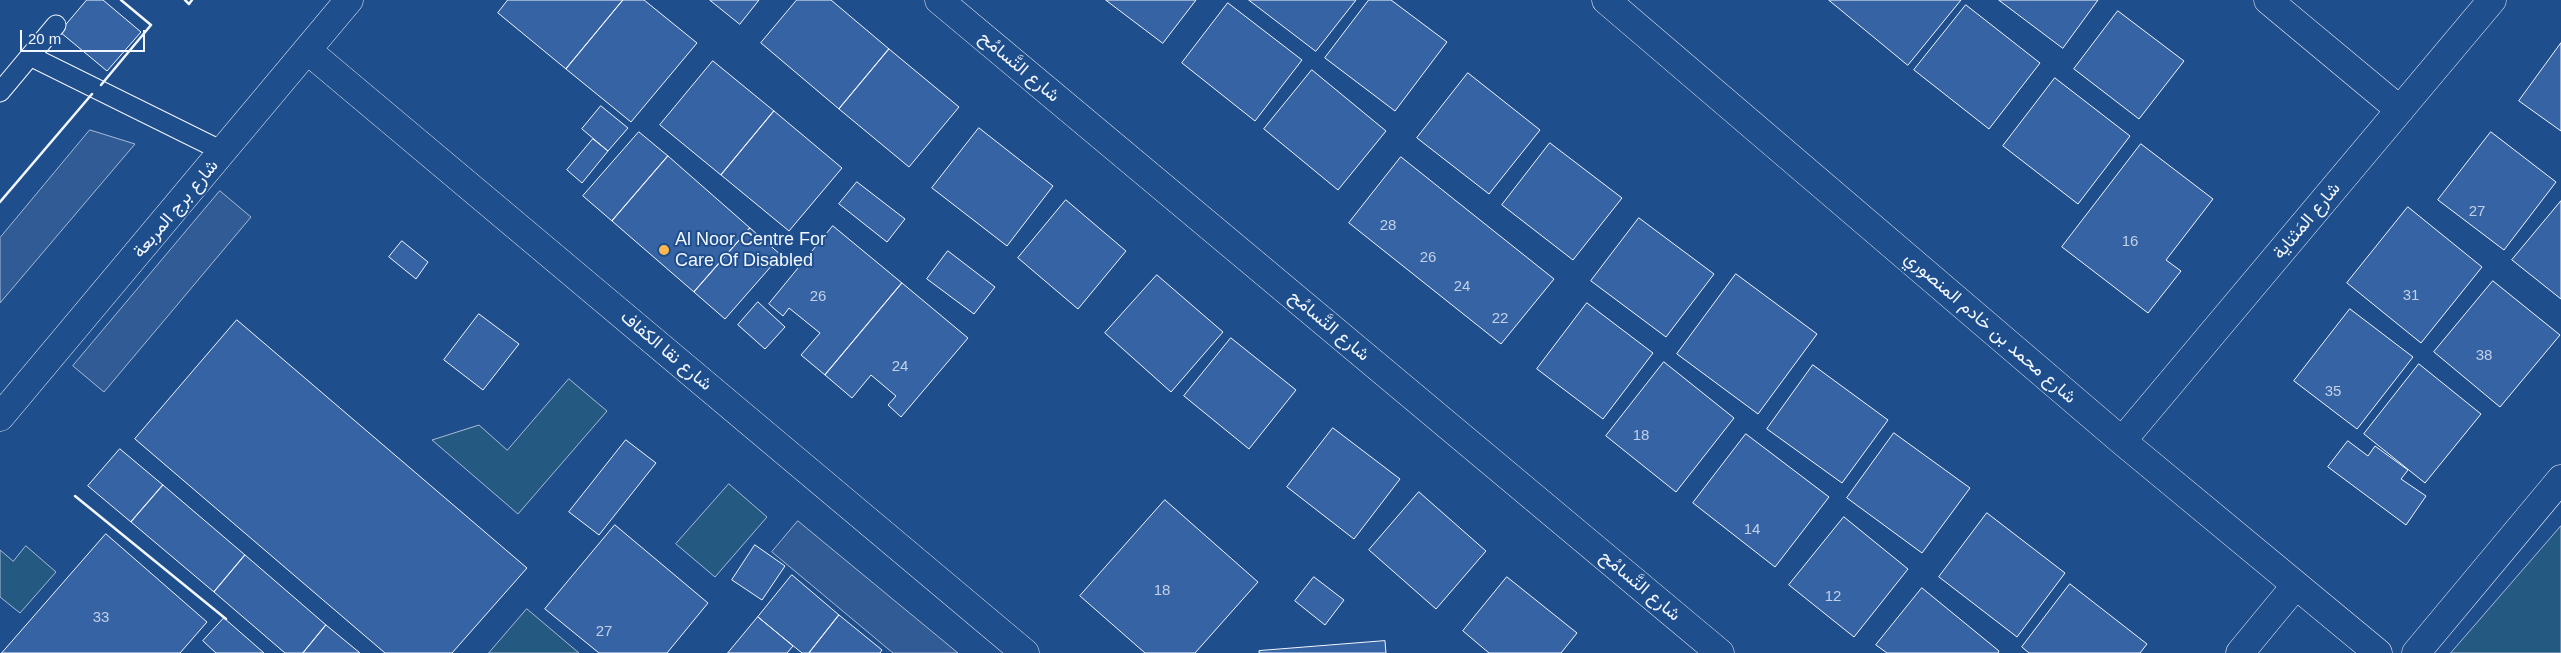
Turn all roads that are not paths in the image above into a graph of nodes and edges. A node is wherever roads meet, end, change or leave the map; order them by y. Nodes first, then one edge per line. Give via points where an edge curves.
1 (349, 0) edge
2 (939, 0) edge
3 (1606, 0) edge
4 (2268, 0) edge
5 (2492, 0) edge
6 (56, 25) dead end
7 (307, 50) junction
8 (30, 56) junction
9 (0, 92) edge
10 (2400, 110) junction
11 (224, 152) junction
12 (0, 417) edge
13 (2122, 441) junction
14 (2561, 479) edge
15 (2296, 585) junction
16 (1026, 653) edge
17 (1720, 653) edge
18 (2240, 653) edge
19 (2378, 653) edge
20 (2416, 653) edge

1 - 7 street, شارع برج المربعة
2 - 17 street, شارع التَّسامُح
3 - 13 street, شارع محمد بن خادم المنصوري
4 - 10 street
5 - 10 street, شارع المَثناية
6 - 8 lane
7 - 11 street, شارع برج المربعة
7 - 16 street, شارع نقا الكفاف
8 - 9 lane
8 - 11 lane
10 - 13 street, شارع المَثناية
11 - 12 street, شارع برج المربعة
13 - 15 street, شارع محمد بن خادم المنصوري
14 - 20 street
15 - 18 street
15 - 19 street, شارع محمد بن خادم المنصوري

